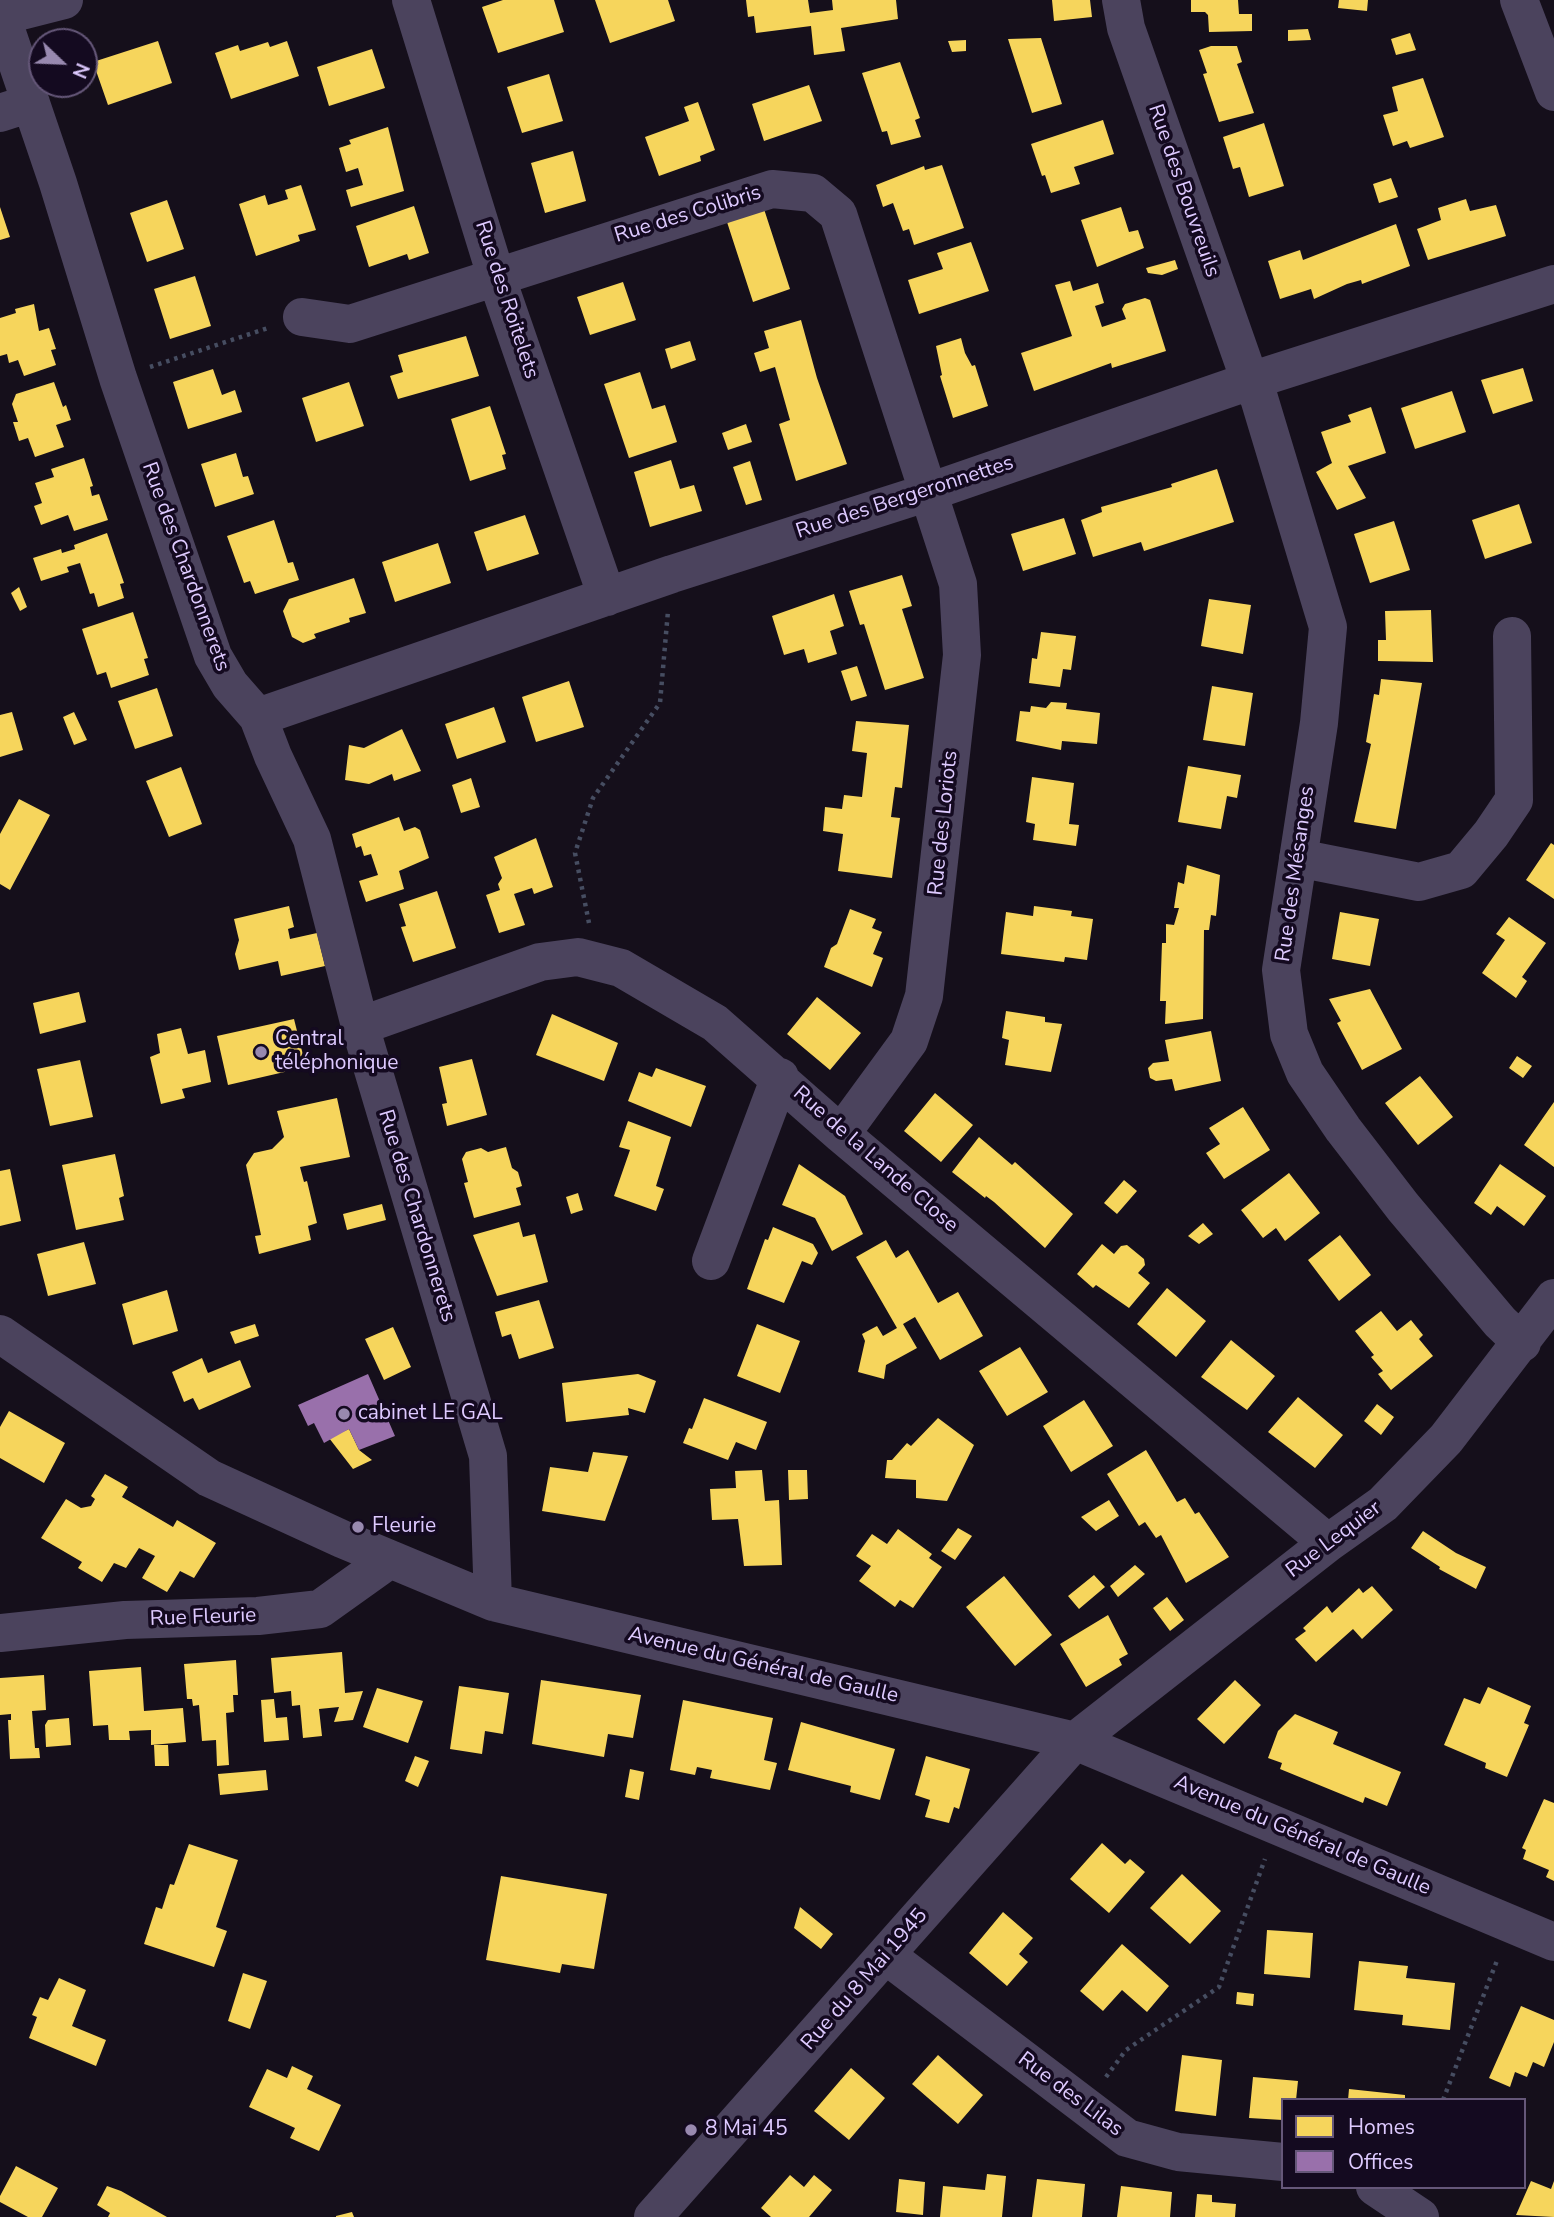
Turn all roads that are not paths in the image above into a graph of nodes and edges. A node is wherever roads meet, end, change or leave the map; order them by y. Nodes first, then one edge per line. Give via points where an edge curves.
1 (64, 0) edge
2 (411, 0) edge
3 (1121, 0) edge
4 (1519, 0) edge
5 (1, 14) edge
6 (1554, 92) edge
7 (16, 108) edge
8 (496, 276) junction
9 (1554, 284) edge
10 (302, 317) road end
11 (1250, 381) junction
12 (929, 492) junction
13 (607, 597) junction
14 (1512, 636) dead end
15 (258, 717) junction
16 (1298, 858) junction
17 (360, 1026) junction
18 (779, 1077) junction
19 (841, 1134) junction
20 (711, 1261) dead end
21 (1554, 1298) edge
22 (0, 1334) edge
23 (1522, 1343) junction
24 (1328, 1543) junction
25 (390, 1559) junction
26 (494, 1602) junction
27 (0, 1633) edge
28 (1075, 1741) junction
29 (1554, 1942) edge
30 (887, 1956) junction
31 (1281, 2162) edge
32 (1378, 2189) edge
33 (653, 2217) edge
34 (1420, 2217) edge

1 - 5 street
2 - 8 street, Rue des Roitelets
3 - 11 street, Rue des Bouvreuils via 1126,28
4 - 6 street
5 - 7 street, Rue des Chardonnerets
7 - 15 street, Rue des Chardonnerets via 118,378 213,656 230,685
8 - 10 street, Rue des Colibris via 350,324
8 - 12 street, Rue des Colibris via 772,189 813,193 838,214
8 - 13 street, Rue des Roitelets
9 - 11 street, Rue des Bergeronnettes
11 - 12 street, Rue des Bergeronnettes
11 - 16 street, Rue des Mésanges via 1328,627
12 - 13 street, Rue des Bergeronnettes
12 - 19 street, Rue des Loriots via 958,584 962,655 925,996 909,1041
13 - 15 street, Rue des Bergeronnettes
14 - 16 street via 1514,800 1461,870 1419,882
15 - 17 street, Rue des Chardonnerets via 312,839
16 - 23 street, Rue des Mésanges via 1281,970 1289,1034 1305,1073 1403,1207
17 - 18 street, Rue de la Lande Close via 540,962 578,957 621,968 671,995 715,1023
17 - 26 street, Rue des Chardonnerets via 488,1456
18 - 19 street, Rue de la Lande Close
18 - 20 street
19 - 24 street, Rue de la Lande Close
21 - 23 street, Rue Lequier
22 - 25 street, Avenue du Général de Gaulle via 209,1478
23 - 24 street, Rue Lequier via 1446,1438 1392,1495
24 - 28 street, Rue Lequier
25 - 26 street, Avenue du Général de Gaulle
25 - 27 street, Rue Fleurie via 320,1609 125,1620
26 - 28 street, Avenue du Général de Gaulle
28 - 29 street, Avenue du Général de Gaulle
28 - 30 street, Rue du 8 Mai 1945
30 - 31 street, Rue des Lilas via 1127,2138 1178,2152
30 - 33 street, Rue du 8 Mai 1945
32 - 34 street

